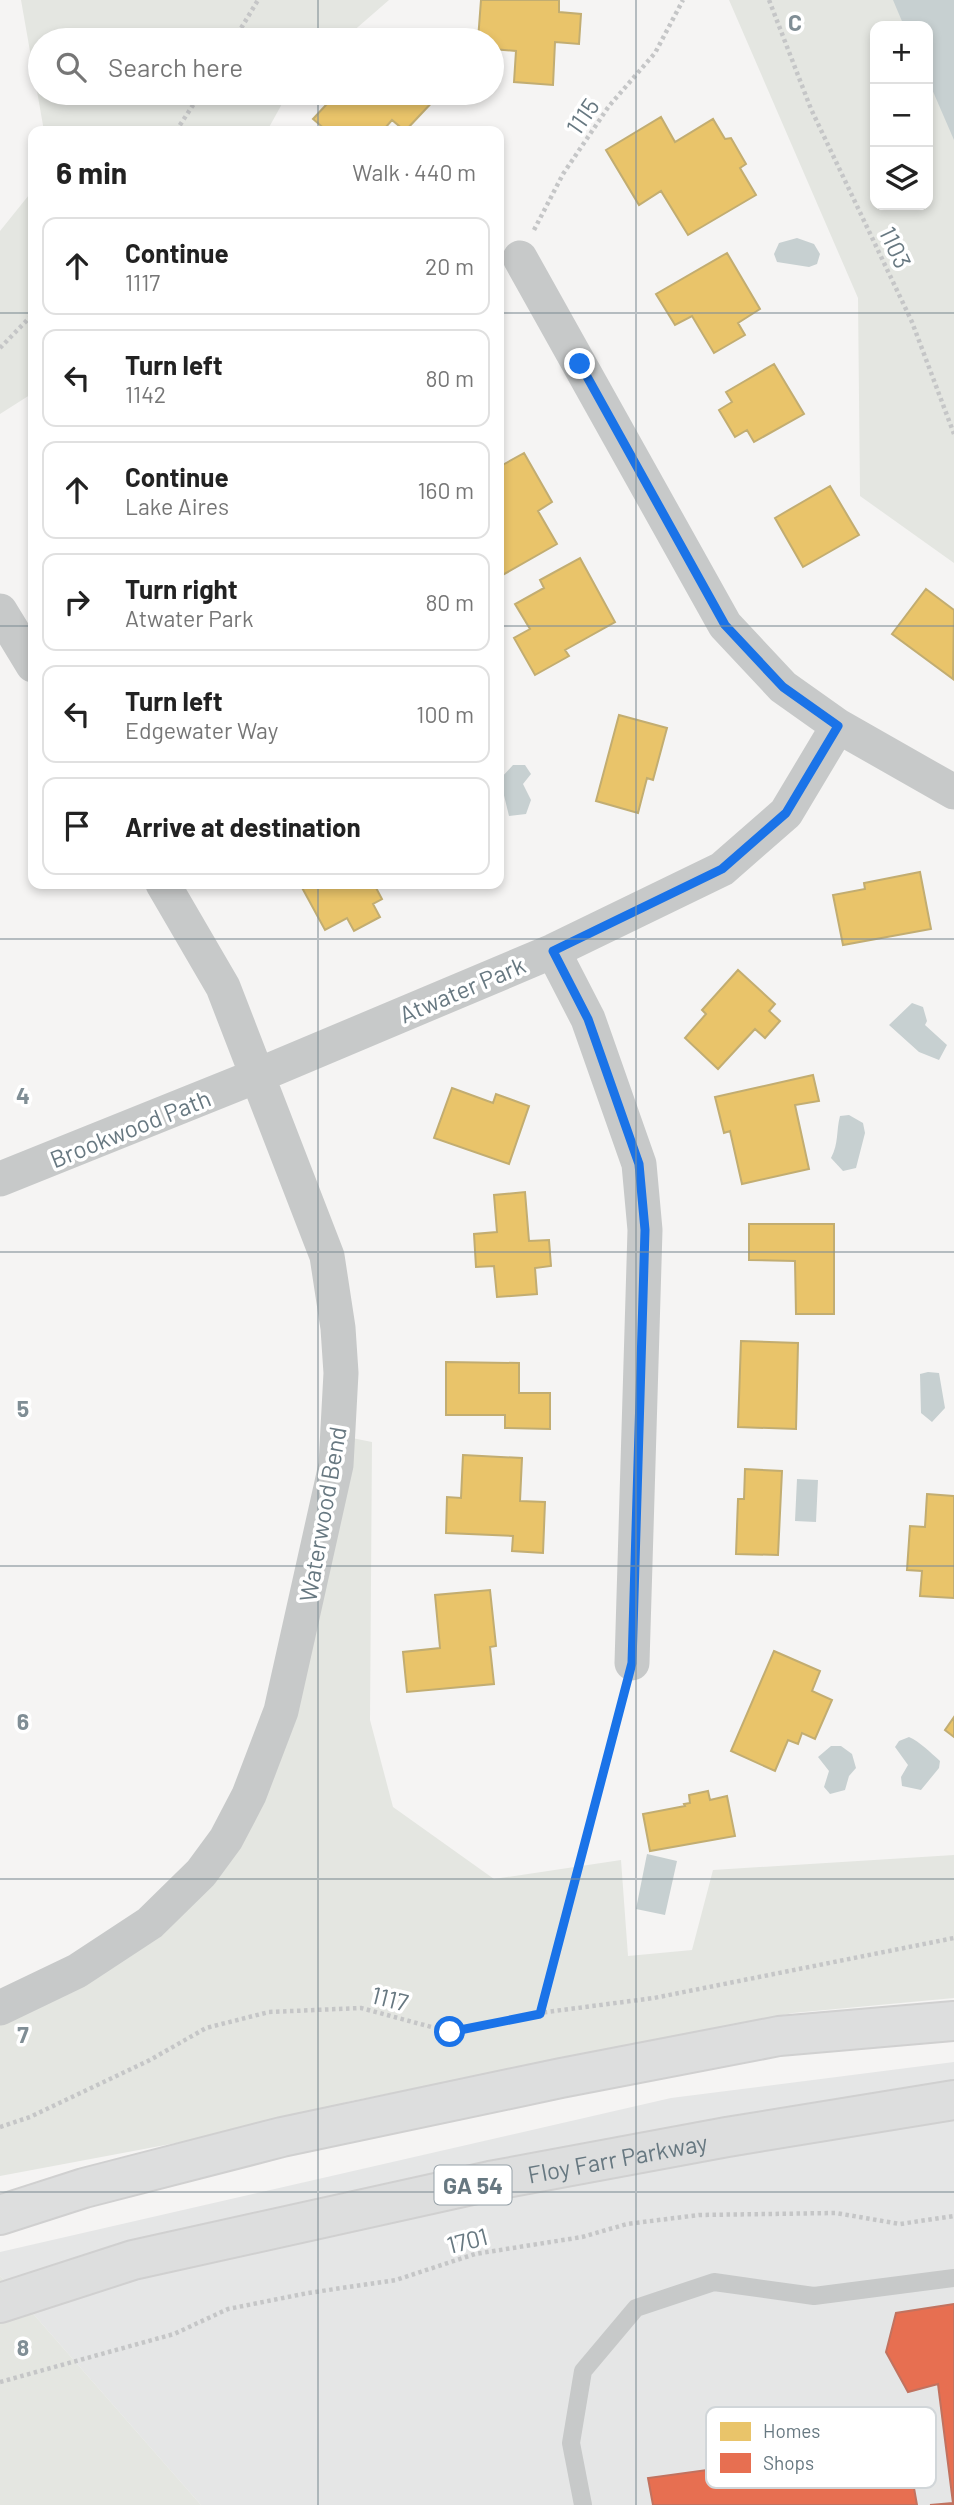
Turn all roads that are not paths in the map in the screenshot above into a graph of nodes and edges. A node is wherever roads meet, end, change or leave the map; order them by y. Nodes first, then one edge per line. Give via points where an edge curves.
1 (520, 258) road end
2 (0, 611) edge
3 (28, 657) edge
4 (838, 726) junction
5 (954, 792) edge
6 (166, 889) edge
7 (553, 951) junction
8 (259, 1075) junction
9 (0, 1179) edge
10 (632, 1663) road end
11 (0, 2008) edge
12 (954, 2021) edge
13 (954, 2101) edge
14 (0, 2214) edge
15 (954, 2278) edge
16 (0, 2303) edge
17 (583, 2505) edge

1 - 4 street via 725,625 783,687
2 - 3 street
4 - 5 street
4 - 7 street, Atwater Park via 786,813 731,863
6 - 8 street, Waterwood Bend via 223,987
7 - 8 street, Atwater Park
7 - 10 street via 588,1019 639,1164 645,1230
8 - 9 street, Brookwood Path
8 - 11 street, Waterwood Bend via 327,1256 341,1373 336,1465 287,1689 249,1795 201,1873 150,1923 77,1971
12 - 14 main road via 779,2036 561,2078 282,2137
13 - 16 main road, Floy Farr Parkway / GA 54 via 490,2181 133,2260
15 - 17 lane via 814,2296 714,2282 636,2308 583,2371 571,2443

